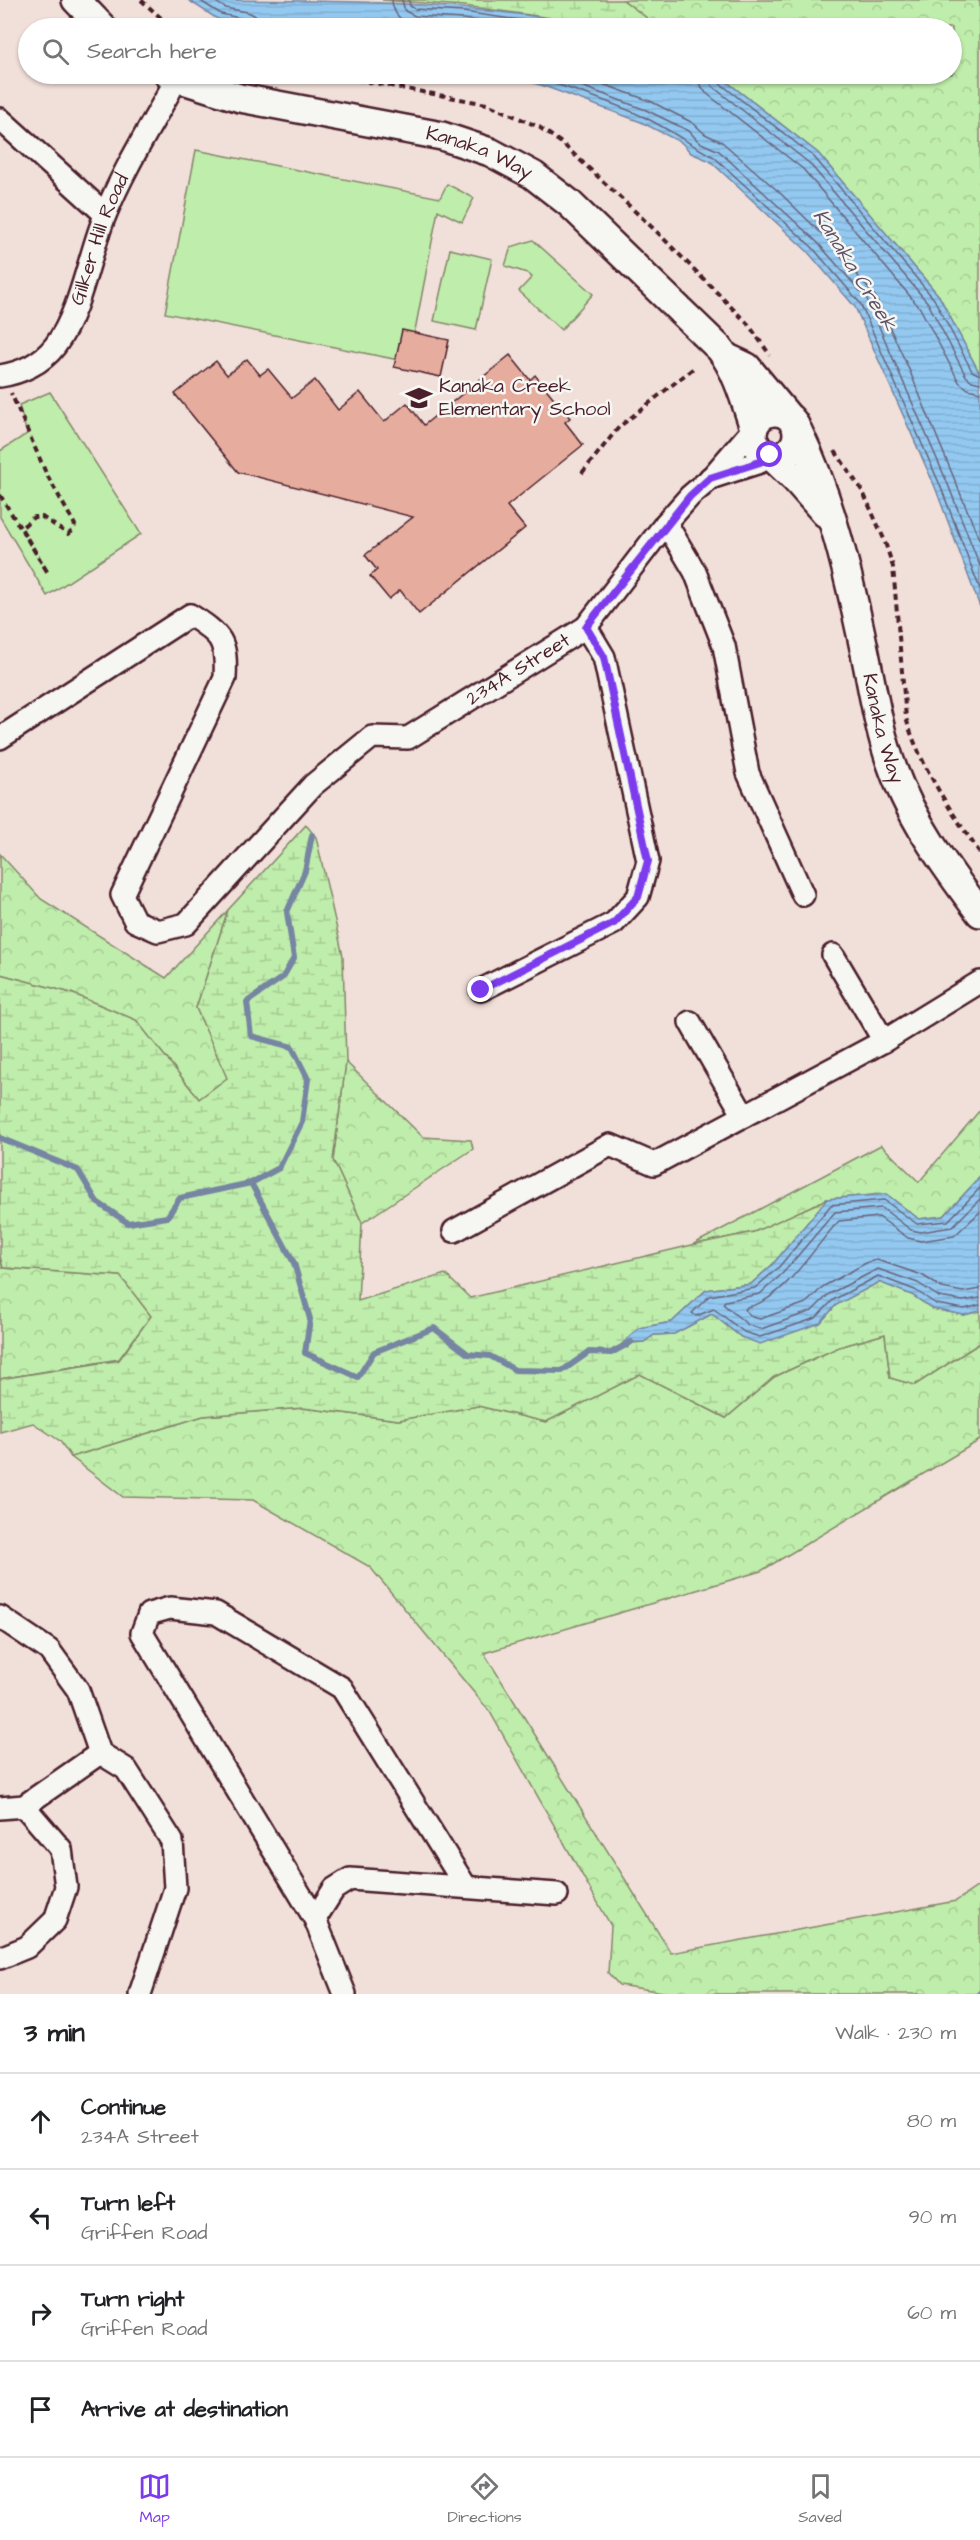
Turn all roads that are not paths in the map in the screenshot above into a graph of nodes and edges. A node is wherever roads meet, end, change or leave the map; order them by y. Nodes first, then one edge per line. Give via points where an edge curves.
1 (76, 0) edge
2 (93, 18) edge
3 (169, 84) edge
4 (197, 84) edge
5 (0, 119) edge
6 (105, 214) junction
7 (726, 357) junction
8 (2, 375) edge
9 (792, 422) junction
10 (754, 428) junction
11 (770, 455) junction
12 (710, 478) junction
13 (666, 523) junction
14 (834, 524) junction
15 (586, 627) junction
16 (0, 738) edge
17 (803, 895) dead end
18 (980, 913) edge
19 (834, 955) dead end
20 (980, 982) edge
21 (481, 990) dead end
22 (690, 1022) dead end
23 (884, 1041) junction
24 (744, 1116) junction
25 (454, 1231) dead end
26 (0, 1617) edge
27 (100, 1753) junction
28 (24, 1806) junction
29 (0, 1809) edge
30 (466, 1887) junction
31 (557, 1894) dead end
32 (315, 1919) junction
33 (0, 1958) edge
34 (140, 1994) edge
35 (345, 1994) edge

1 - 2 main road
3 - 6 street, Gilker Hill Road
4 - 7 main road, Kanaka Way via 240,98 442,136 490,152 533,175 569,203
5 - 6 street
6 - 8 street, Gilker Hill Road via 66,330 54,348 35,364
7 - 9 main road, Kanaka Way via 747,368
7 - 10 main road, Kanaka Way
9 - 10 main road via 768,412
9 - 11 main road via 797,441 793,448 786,454
9 - 14 main road, Kanaka Way via 813,462
10 - 11 main road via 757,446
10 - 12 street, 234A Street
11 - 12 street, 234A Street
11 - 14 main road, Kanaka Way
12 - 13 street, 234A Street
13 - 15 street, 234A Street
13 - 17 street via 695,572 724,646 748,773
14 - 18 main road, Kanaka Way via 893,771 942,862
15 - 16 street, 234A Street via 408,738 372,737 313,785 186,924 158,931 135,921 122,895 225,678 226,651 213,629 190,615
15 - 21 street via 604,657 648,861 638,897 614,923
19 - 23 street
20 - 23 street
22 - 24 street
23 - 24 street
24 - 25 street via 654,1164 610,1144
26 - 27 street via 49,1650 78,1690
27 - 28 street
27 - 34 street via 126,1768 172,1841 176,1888
28 - 29 street
28 - 33 street via 61,1849 66,1887 55,1920 27,1947
30 - 31 street
30 - 32 street via 350,1879 334,1889
30 - 32 street via 342,1688 216,1613 170,1608 149,1614 142,1633
32 - 35 street

